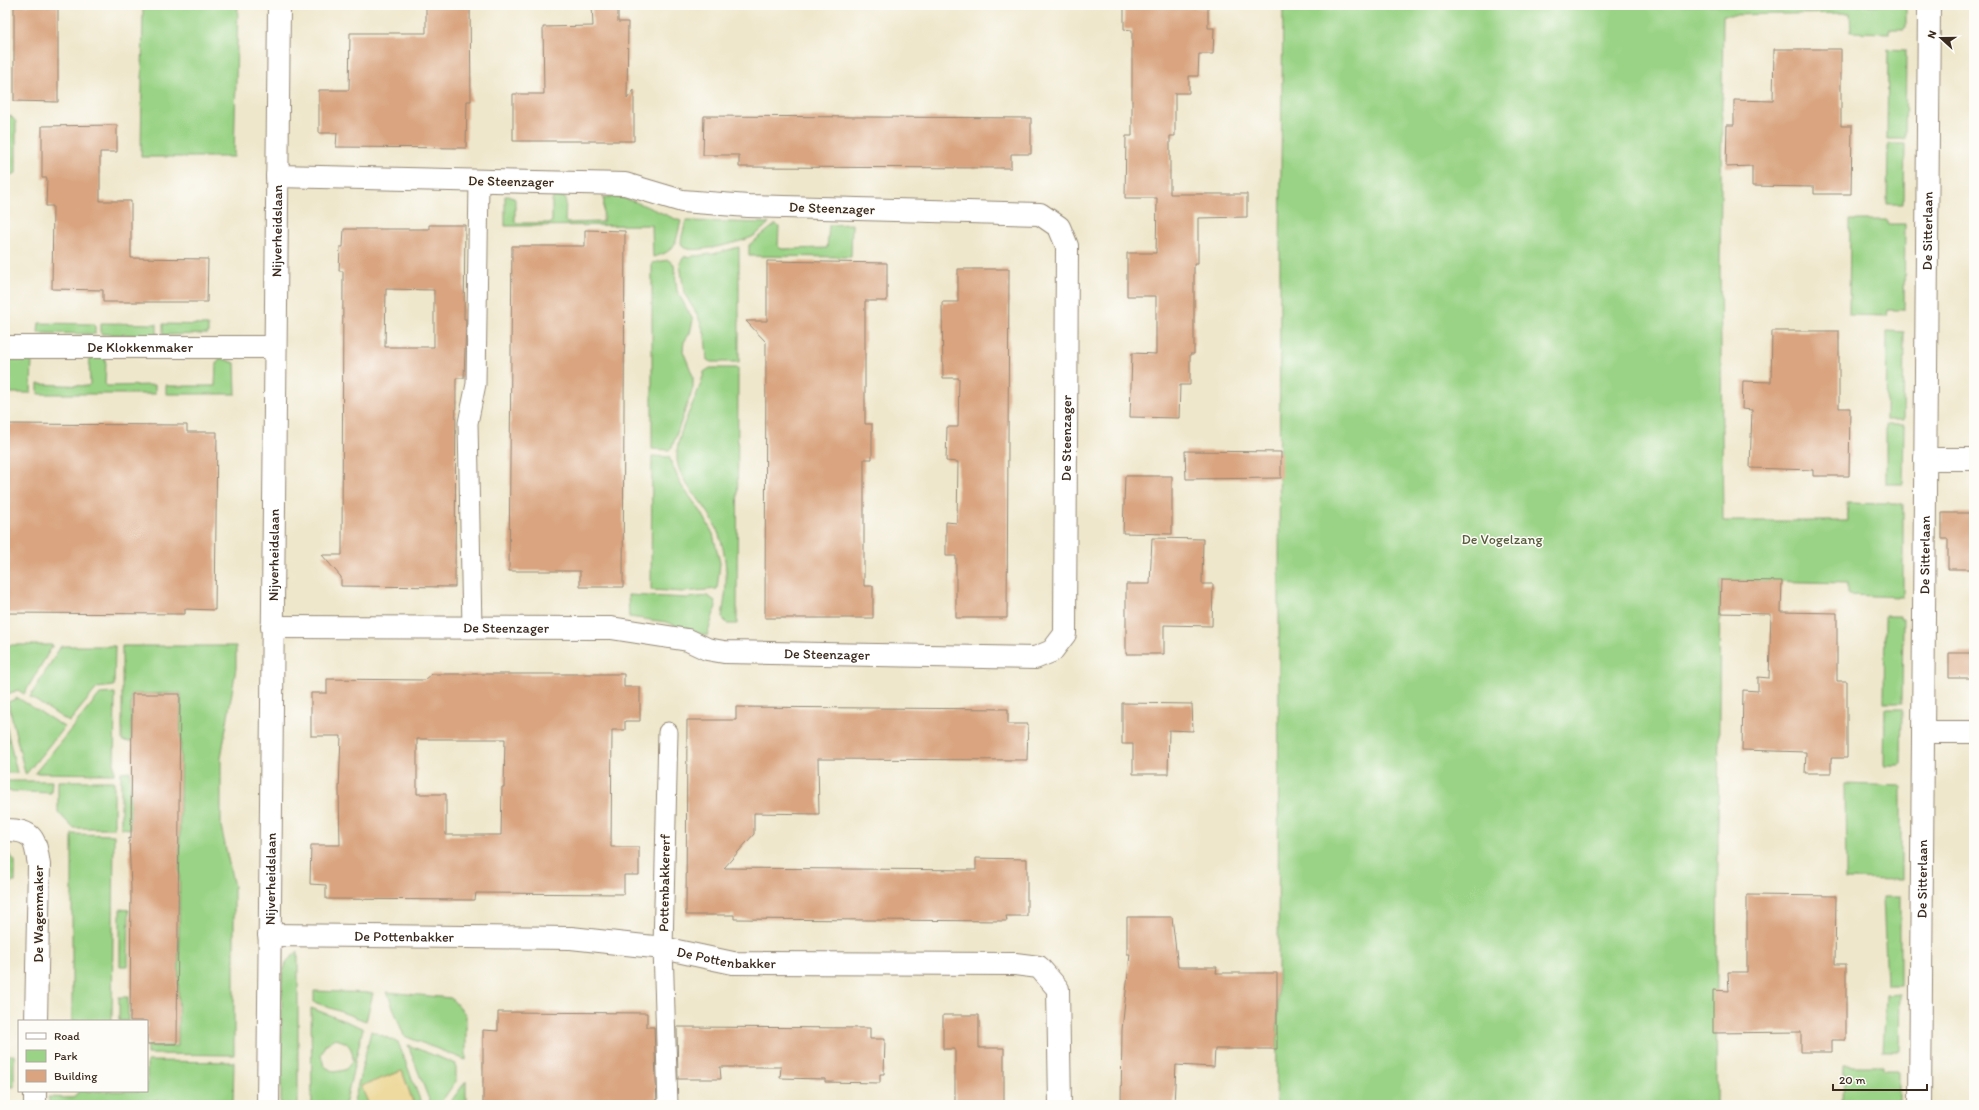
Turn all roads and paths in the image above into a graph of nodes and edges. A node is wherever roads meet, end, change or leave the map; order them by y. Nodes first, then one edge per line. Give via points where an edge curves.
1 (279, 5) edge
2 (1929, 5) edge
3 (277, 176) junction
4 (479, 181) junction
5 (5, 347) edge
6 (275, 347) junction
7 (1925, 459) junction
8 (1974, 459) edge
9 (272, 627) junction
10 (472, 628) junction
11 (668, 732) dead end
12 (1923, 732) junction
13 (1974, 732) edge
14 (5, 830) edge
15 (269, 935) junction
16 (663, 948) junction
17 (36, 1020) edge
18 (35, 1092) edge
19 (34, 1105) edge
20 (268, 1105) edge
21 (668, 1105) edge
22 (1060, 1105) edge
23 (1920, 1105) edge

1 - 3 street, Nijverheidslaan
2 - 7 street, De Sitterlaan
3 - 4 street, De Steenzager
3 - 6 street, Nijverheidslaan
4 - 10 lane via 476,384 468,423
4 - 10 street, De Steenzager via 625,184 682,201 748,206 1040,214 1059,227 1067,246 1065,634 1052,651 1034,658 724,652 707,649 688,640 611,628
5 - 6 street, De Klokkenmaker
6 - 9 street, Nijverheidslaan
7 - 8 street
7 - 12 street, De Sitterlaan
9 - 10 street, De Steenzager
9 - 15 street, Nijverheidslaan
11 - 16 lane, Pottenbakkererf
12 - 13 street
12 - 23 street, De Sitterlaan
14 - 17 street, De Wagenmaker via 29,833 35,842 39,865
15 - 16 street, De Pottenbakker via 571,938
15 - 20 street, Nijverheidslaan
16 - 21 lane, Pottenbakkererf
16 - 22 street, De Pottenbakker via 733,963 1015,964 1039,967 1058,989
18 - 19 street

